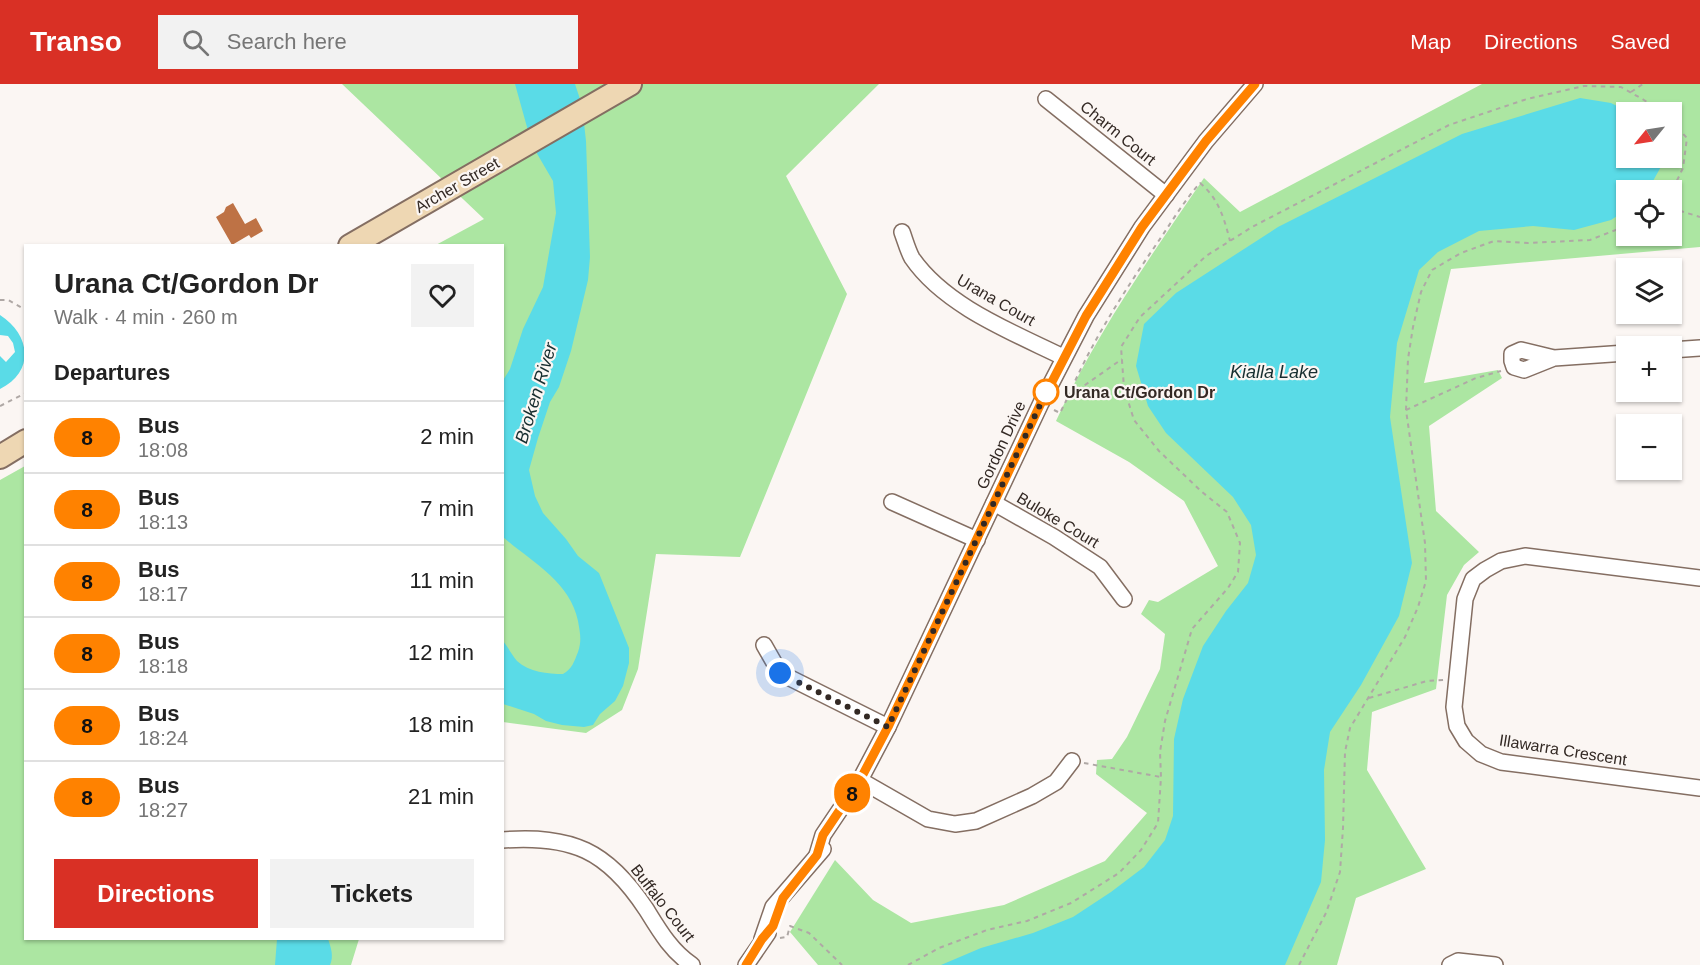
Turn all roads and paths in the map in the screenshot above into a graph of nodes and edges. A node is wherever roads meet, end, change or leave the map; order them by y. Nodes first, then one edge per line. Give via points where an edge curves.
1 (1255, 84) edge
2 (1643, 84) edge
3 (626, 86) edge
4 (1630, 92) junction
5 (1046, 99) dead end
6 (1648, 102) edge
7 (1682, 133) edge
8 (1677, 180) edge
9 (1166, 195) junction
10 (1682, 211) edge
11 (1700, 216) edge
12 (1616, 230) edge
13 (903, 232) dead end
14 (1230, 241) junction
15 (353, 244) edge
16 (0, 300) edge
17 (24, 309) edge
18 (1700, 348) edge
19 (1682, 349) edge
20 (1616, 354) edge
21 (1063, 357) junction
22 (1122, 359) junction
23 (1518, 370) joint
24 (24, 394) edge
25 (1068, 397) junction
26 (1041, 403) junction
27 (0, 406) edge
28 (1406, 410) junction
29 (24, 432) edge
30 (24, 442) edge
31 (0, 446) edge
32 (0, 457) edge
33 (892, 502) dead end
34 (994, 503) junction
35 (977, 540) junction
36 (1700, 578) edge
37 (1124, 599) dead end
38 (764, 645) dead end
39 (1457, 682) junction
40 (1369, 698) junction
41 (888, 727) junction
42 (1072, 761) joint
43 (1161, 777) junction
44 (860, 780) junction
45 (1700, 788) edge
46 (504, 840) edge
47 (762, 939) junction
48 (692, 965) edge
49 (746, 965) edge
50 (842, 965) edge
51 (908, 965) edge
52 (1299, 965) edge
53 (1450, 965) edge
54 (1495, 965) edge

1 - 9 street, Gordon Drive
2 - 4 path
3 - 15 main road, Archer Street
4 - 6 path
4 - 14 path via 1621,87 1584,86 1527,99 1449,125
5 - 9 street, Charm Court
7 - 8 path via 1687,138
9 - 21 street, Gordon Drive via 1119,262
10 - 11 path
12 - 28 path via 1590,240 1494,241 1461,253 1432,270 1421,292 1413,327
13 - 21 street, Urana Court via 911,256 933,283 959,303
14 - 22 path via 1206,256 1140,317 1121,347
14 - 25 path via 1216,200 1200,183 1144,262
16 - 17 path
18 - 19 street
20 - 23 street via 1554,358
21 - 26 street, Gordon Drive
22 - 25 path
22 - 43 path via 1124,387 1134,420 1159,451 1227,512 1240,543 1238,572 1192,629 1165,721
23 - 28 path via 1490,374
24 - 27 path
25 - 26 path via 1060,413
26 - 34 street, Gordon Drive
28 - 40 path via 1425,543 1426,581 1405,637
29 - 31 main road
30 - 32 main road
33 - 35 street
34 - 35 street, Gordon Drive
34 - 37 street, Buloke Court via 1100,567
35 - 41 street, Gordon Drive
36 - 39 street, Illawarra Crescent via 1524,556 1501,561 1473,579 1465,599
38 - 41 street via 780,673
39 - 40 path via 1427,681
39 - 45 street, Illawarra Crescent via 1457,726 1481,754 1501,762
40 - 52 path via 1350,728 1345,752 1340,872 1326,913
41 - 44 street, Gordon Drive
42 - 43 path
42 - 44 street via 1056,782 1032,796 976,821 955,824 928,819
43 - 51 path via 1158,823 1141,850 1119,873 1071,903 939,948
44 - 47 street, Gordon Drive via 823,835 817,855 773,907
46 - 48 street, Buffalo Court via 555,839 596,856 632,889 664,939
47 - 49 street, Gordon Drive
47 - 50 path via 787,937 790,926 808,933
53 - 54 street via 1458,961

